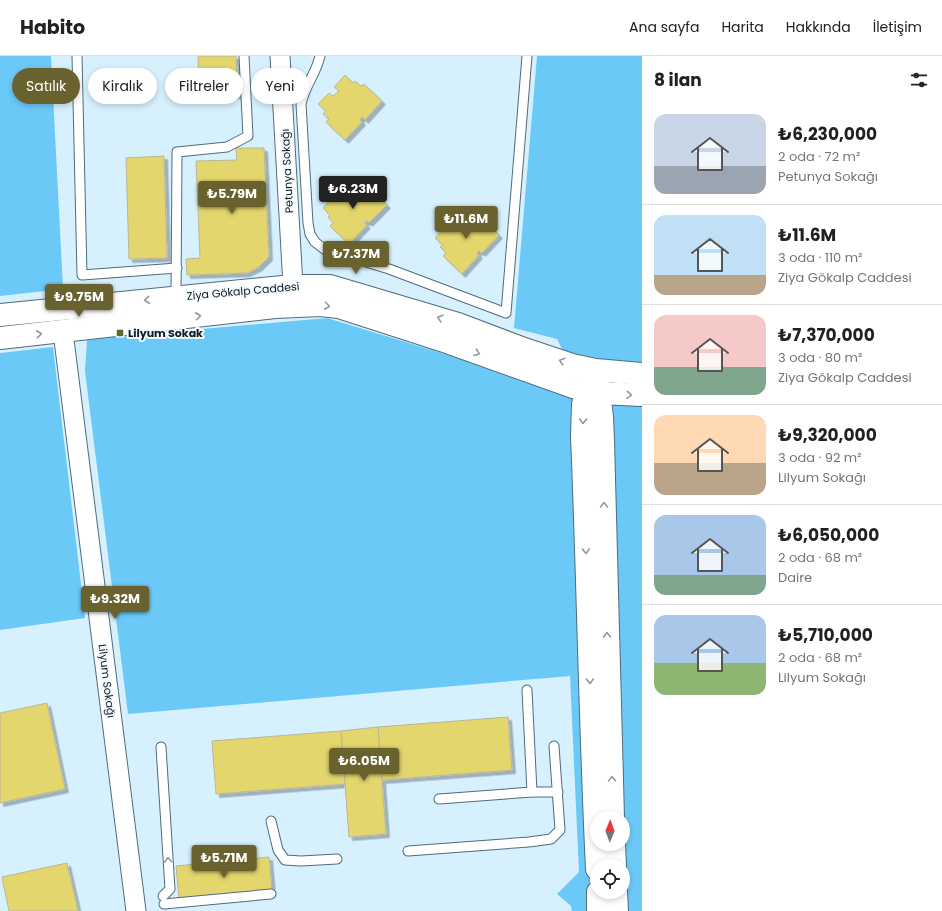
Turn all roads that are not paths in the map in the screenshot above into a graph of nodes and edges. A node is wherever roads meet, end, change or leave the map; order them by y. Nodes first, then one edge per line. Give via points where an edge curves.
1 (77, 56) edge
2 (244, 56) edge
3 (280, 56) edge
4 (320, 56) edge
5 (527, 56) edge
6 (177, 268) junction
7 (294, 296) junction
8 (176, 298) junction
9 (60, 309) junction
10 (0, 315) edge
11 (63, 332) junction
12 (0, 338) edge
13 (596, 370) junction
14 (642, 374) edge
15 (593, 392) junction
16 (642, 395) edge
17 (527, 690) dead end
18 (554, 746) dead end
19 (161, 747) dead end
20 (532, 792) junction
21 (558, 792) junction
22 (439, 799) dead end
23 (613, 811) edge
24 (271, 821) dead end
25 (408, 851) dead end
26 (337, 859) dead end
27 (596, 859) edge
28 (270, 894) dead end
29 (598, 899) edge
30 (616, 899) edge
31 (136, 911) edge
32 (598, 911) edge
33 (617, 911) edge

1 - 6 lane via 82,275
2 - 6 lane via 248,136 227,147 177,152
3 - 7 street, Petunya Sokağı
4 - 5 lane via 319,64 306,86 302,104 308,224 315,242 324,250 389,270 506,313
6 - 8 lane
7 - 8 street, Ziya Gökalp Caddesi
11 -> 7 street via 275,307
13 -> 7 street, Ziya Gökalp Caddesi via 343,289 330,286
7 -> 15 street via 321,305 339,307
8 -> 9 street, Ziya Gökalp Caddesi
9 - 10 street, Ziya Gökalp Caddesi
9 - 11 street
12 -> 11 street
11 - 31 street, Lilyum Sokağı
13 - 14 street, Ziya Gökalp Caddesi
13 - 15 street
15 -> 16 street
23 -> 15 street via 602,417
15 -> 27 street via 583,404 582,436
17 - 20 lane
18 - 21 lane
28 -> 19 lane via 163,900 170,889
20 - 21 lane
20 - 22 lane
21 - 25 lane via 560,830 551,839
24 - 26 lane via 278,850 285,860
29 - 32 street
30 - 33 street

